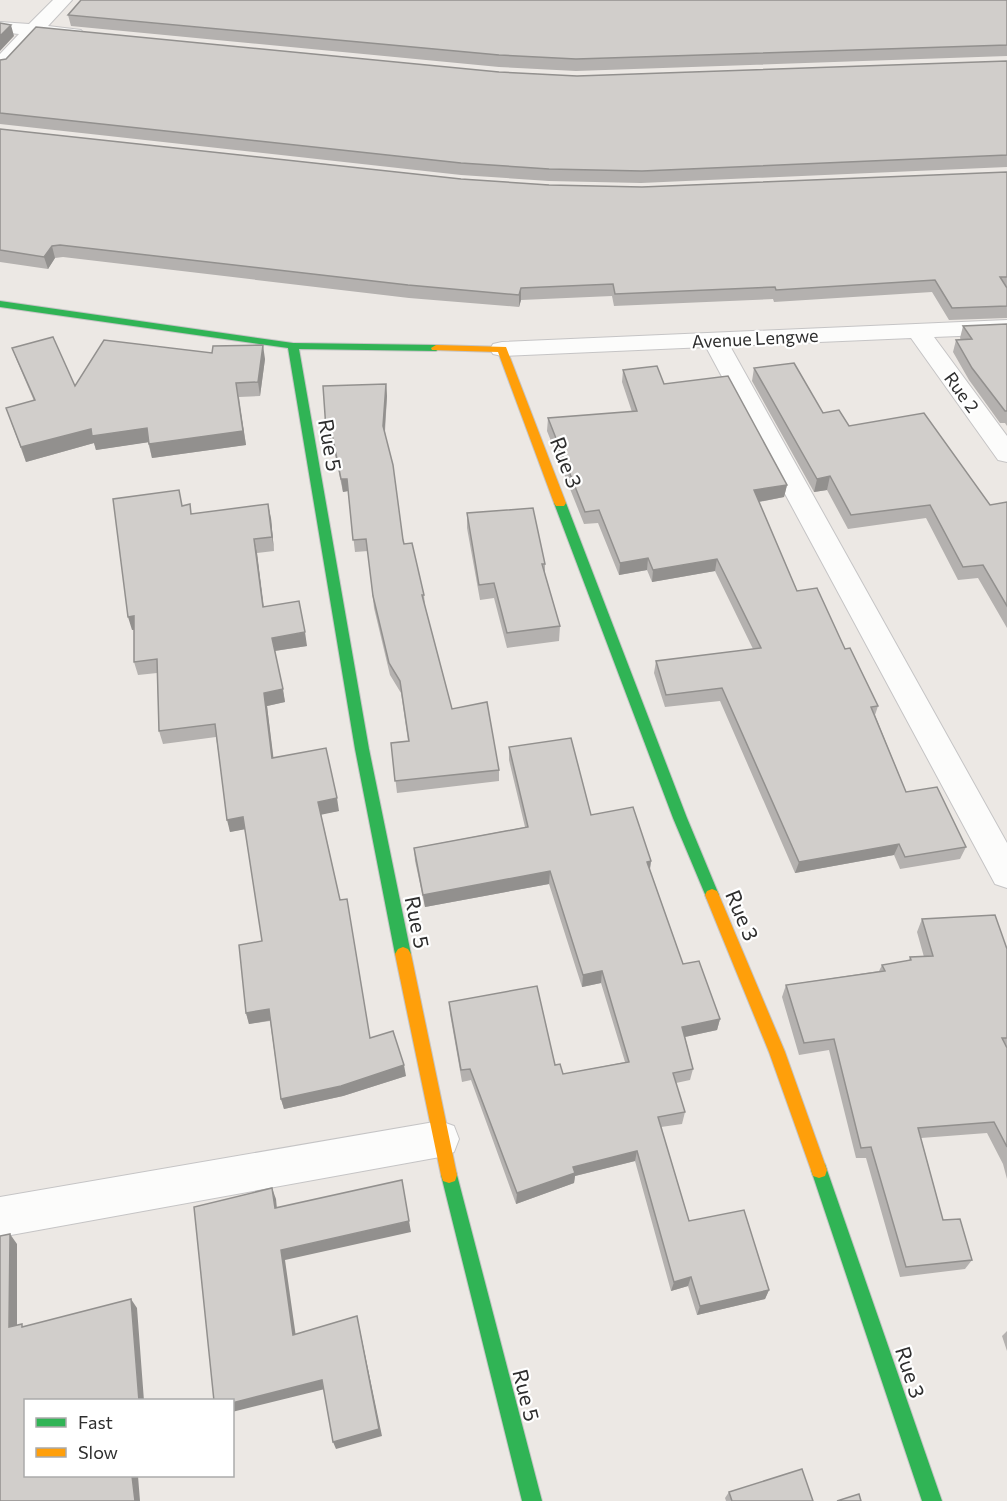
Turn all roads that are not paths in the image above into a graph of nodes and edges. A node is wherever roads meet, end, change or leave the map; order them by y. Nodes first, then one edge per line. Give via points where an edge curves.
1 (63, 0) edge
2 (0, 27) edge
3 (33, 30) junction
4 (92, 36) edge
5 (0, 65) edge
6 (0, 304) edge
7 (1007, 327) edge
8 (917, 330) junction
9 (715, 341) junction
10 (293, 346) junction
11 (502, 349) junction
12 (1007, 454) edge
13 (1007, 874) edge
14 (440, 1139) junction
15 (0, 1217) edge
16 (532, 1501) edge
17 (932, 1501) edge

1 - 3 street
2 - 3 street
3 - 4 street
3 - 5 street
6 - 10 street
7 - 8 street, Avenue Lengwe
8 - 9 street, Avenue Lengwe
8 - 12 street, Rue 2
9 - 11 street, Avenue Lengwe
9 - 13 street
10 - 11 street
10 - 14 street, Rue 5 via 362,749
11 - 17 street, Rue 3 via 676,807 777,1052
14 - 15 street
14 - 16 street, Rue 5

